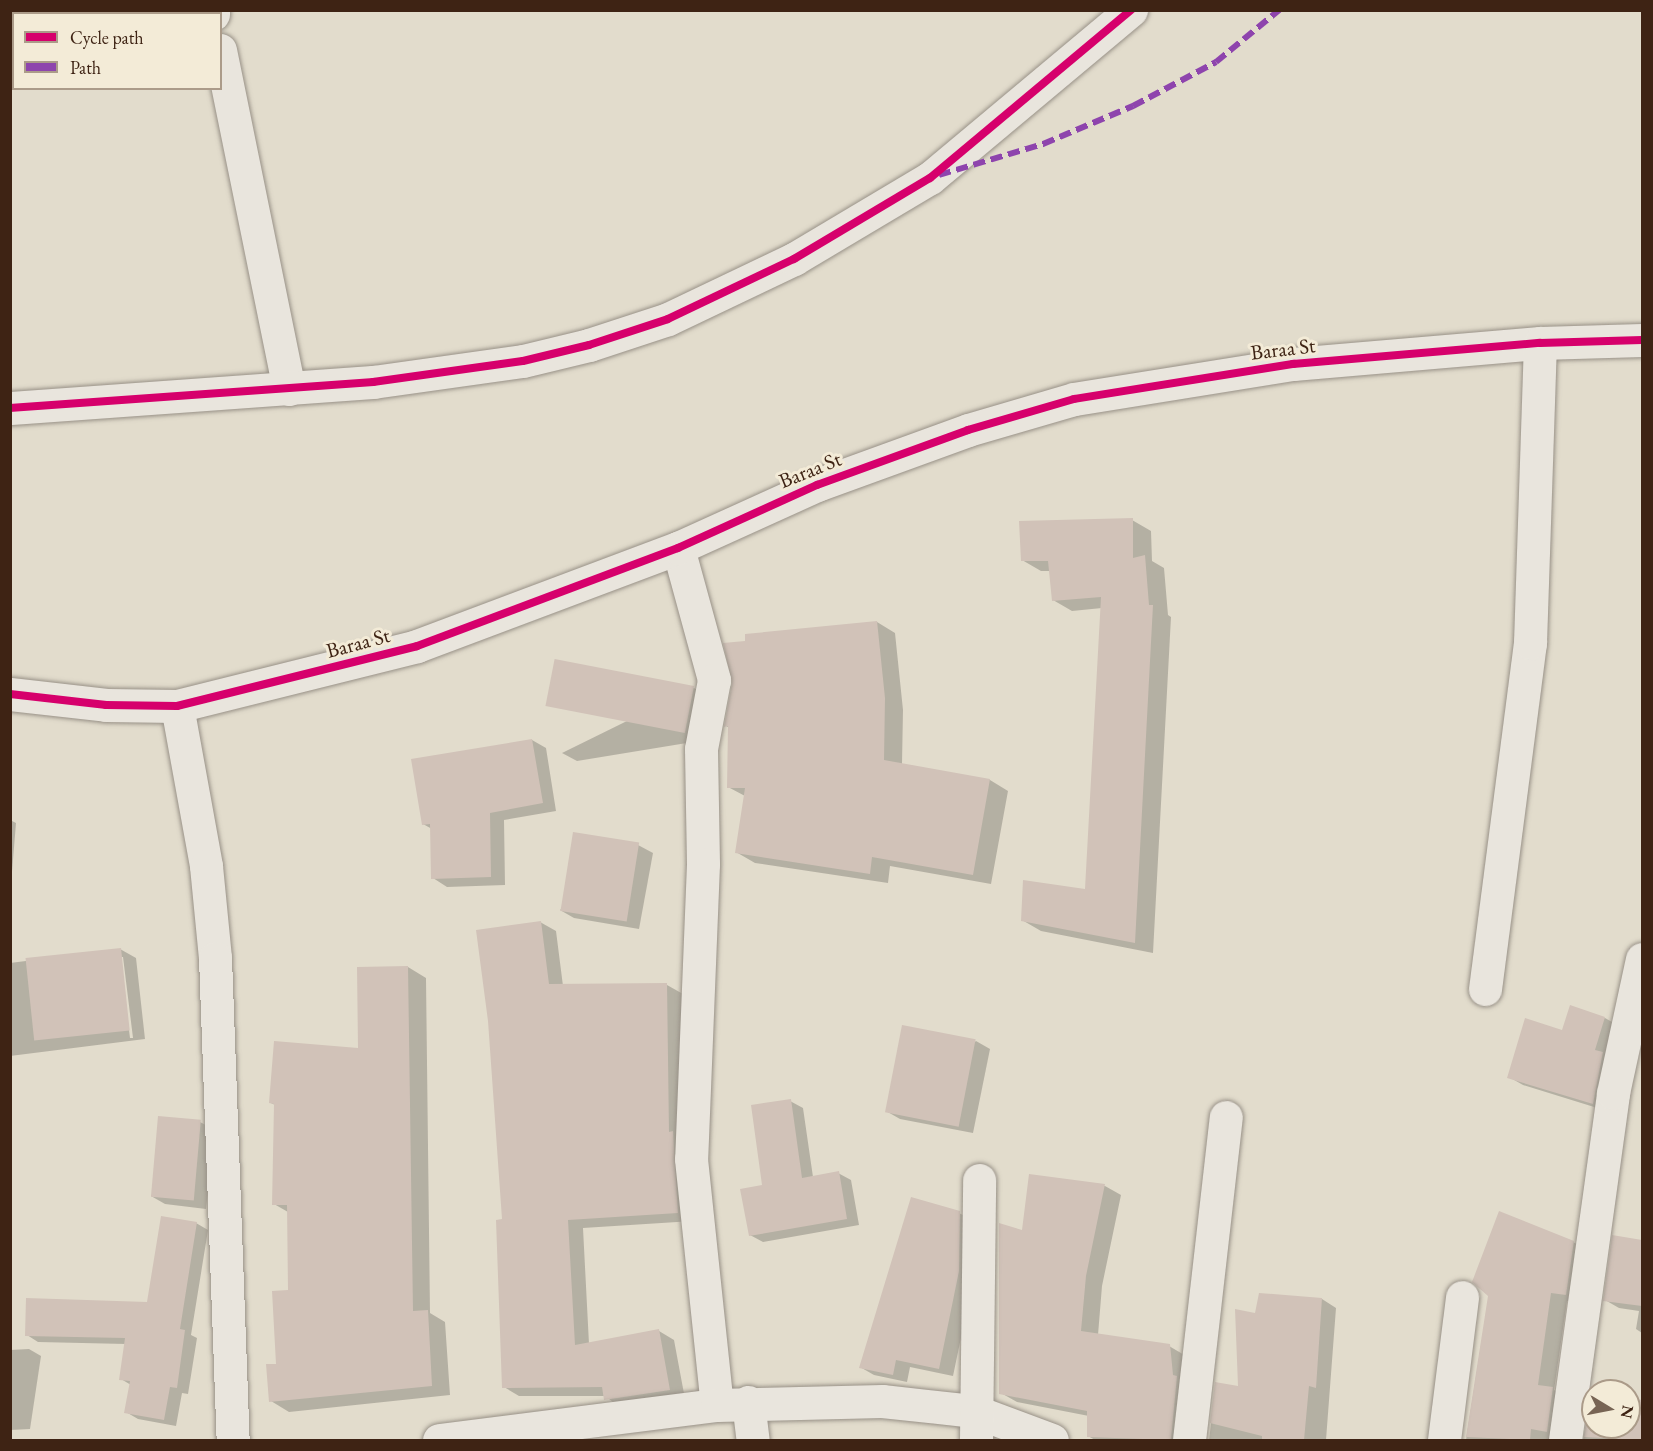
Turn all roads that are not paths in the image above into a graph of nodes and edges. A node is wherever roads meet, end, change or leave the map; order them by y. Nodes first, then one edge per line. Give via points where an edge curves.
1 (1131, 10) edge
2 (222, 60) edge
3 (1642, 340) edge
4 (1540, 343) junction
5 (289, 389) junction
6 (10, 408) edge
7 (678, 548) junction
8 (10, 694) edge
9 (177, 706) junction
10 (1642, 959) edge
11 (1485, 989) dead end
12 (1226, 1117) dead end
13 (979, 1180) dead end
14 (1462, 1297) dead end
15 (733, 1403) junction
16 (975, 1426) edge
17 (233, 1440) edge
18 (448, 1440) edge
19 (753, 1440) edge
20 (1052, 1440) edge
21 (1189, 1440) edge
22 (1444, 1440) edge
23 (1565, 1440) edge

1 - 5 street via 930,178 794,259 668,319 589,345 523,360 373,382
2 - 5 street
3 - 4 street, Baraa St
4 - 7 street, Baraa St via 1293,364 1074,399 968,430 817,485
4 - 11 street via 1530,643
5 - 6 street
7 - 9 street, Baraa St via 417,646
7 - 15 street via 714,680 701,749 703,864 691,1158
8 - 9 street, Baraa St via 106,705
9 - 17 street via 206,866 215,958
10 - 23 street via 1613,1093
12 - 21 street
13 - 16 street
14 - 22 street
15 - 16 street via 911,1402
15 - 18 street
15 - 19 street
16 - 20 street

